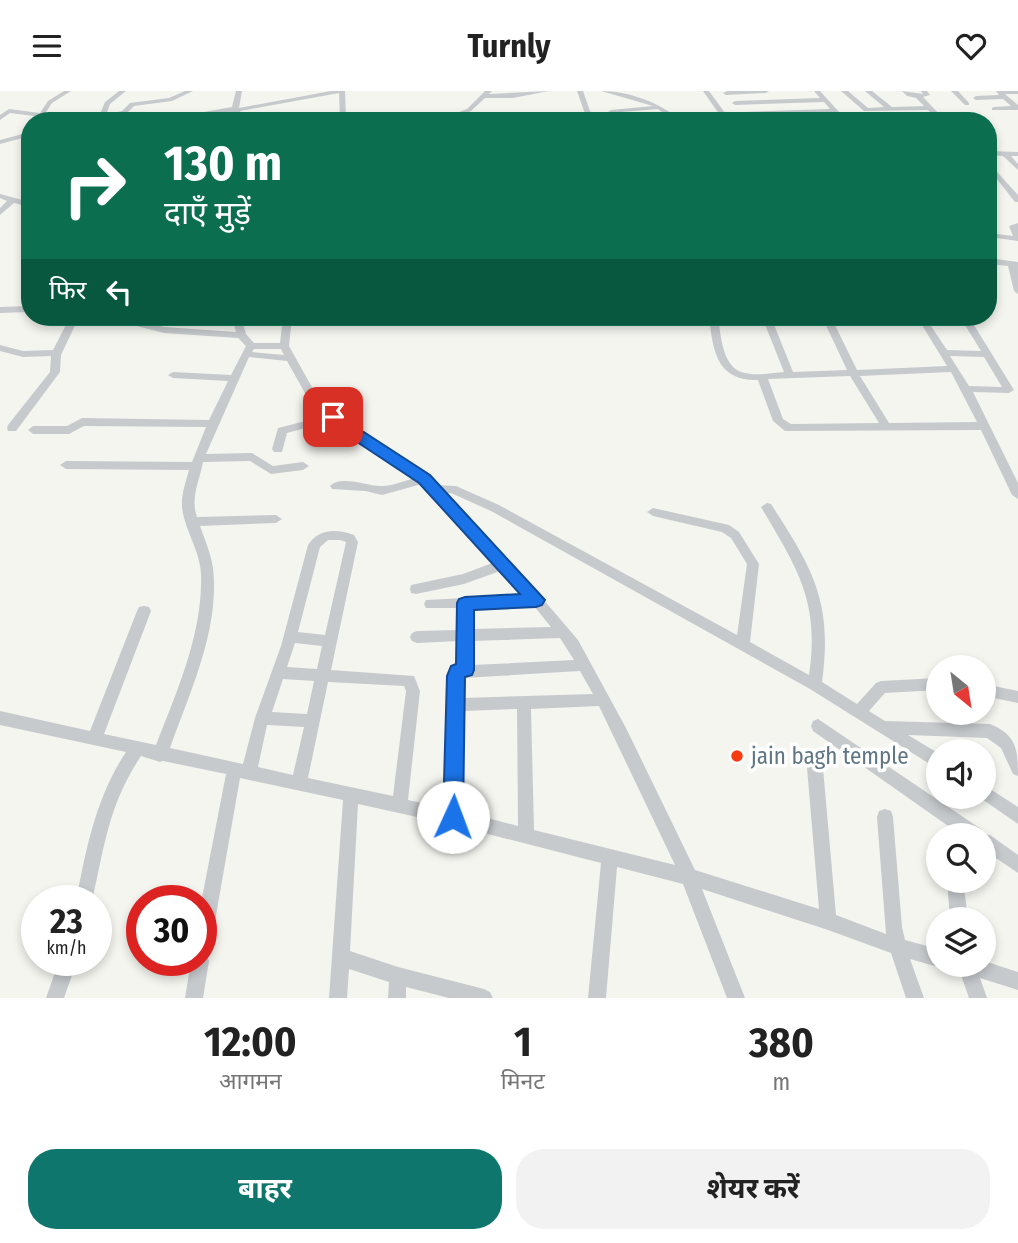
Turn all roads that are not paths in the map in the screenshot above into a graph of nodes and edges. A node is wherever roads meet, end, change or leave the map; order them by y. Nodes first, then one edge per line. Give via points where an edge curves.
1 (68, 91) edge
2 (123, 91) edge
3 (190, 91) edge
4 (233, 91) edge
5 (239, 91) edge
6 (342, 91) edge
7 (542, 91) edge
8 (580, 91) edge
9 (604, 91) edge
10 (706, 91) edge
11 (766, 91) edge
12 (817, 91) edge
13 (844, 91) edge
14 (868, 91) edge
15 (905, 91) edge
16 (954, 91) edge
17 (725, 92) edge
18 (1018, 92) edge
19 (487, 93) edge
20 (921, 93) edge
21 (1000, 93) edge
22 (316, 94) edge
23 (975, 98) dead end
24 (826, 100) junction
25 (735, 103) junction
26 (967, 104) dead end
27 (659, 107) junction
28 (930, 108) junction
29 (1017, 108) edge
30 (891, 109) junction
31 (994, 109) dead end
32 (233, 110) junction
33 (836, 111) joint
34 (47, 112) edge
35 (104, 112) edge
36 (125, 112) edge
37 (219, 112) edge
38 (343, 112) edge
39 (466, 112) edge
40 (588, 112) edge
41 (611, 112) dead end
42 (666, 112) edge
43 (721, 112) edge
44 (742, 112) edge
45 (823, 112) edge
46 (894, 112) edge
47 (934, 112) edge
48 (21, 113) edge
49 (0, 119) edge
50 (1, 130) edge
51 (21, 136) edge
52 (16, 137) junction
53 (0, 142) edge
54 (997, 154) edge
55 (1005, 154) junction
56 (1018, 155) edge
57 (1018, 168) edge
58 (997, 175) edge
59 (4, 195) edge
60 (1018, 200) edge
61 (21, 202) edge
62 (0, 213) edge
63 (1018, 225) edge
64 (997, 236) edge
65 (1018, 238) edge
66 (997, 262) edge
67 (1015, 264) edge
68 (1018, 291) edge
69 (21, 309) edge
70 (0, 310) edge
71 (70, 326) edge
72 (148, 326) edge
73 (239, 326) edge
74 (288, 326) edge
75 (715, 326) edge
76 (770, 326) edge
77 (830, 326) edge
78 (927, 326) edge
79 (971, 326) edge
80 (241, 335) junction
81 (0, 348) edge
82 (248, 350) junction
83 (287, 352) junction
84 (57, 353) junction
85 (944, 353) junction
86 (988, 354) junction
87 (955, 369) junction
88 (854, 374) junction
89 (173, 375) dead end
90 (790, 376) junction
91 (762, 377) junction
92 (235, 378) junction
93 (966, 389) junction
94 (333, 417) junction
95 (215, 424) junction
96 (985, 426) junction
97 (886, 427) junction
98 (12, 428) dead end
99 (33, 430) dead end
100 (278, 449) dead end
101 (198, 462) junction
102 (66, 465) dead end
103 (303, 466) dead end
104 (429, 484) junction
105 (336, 486) dead end
106 (1018, 495) edge
107 (767, 507) dead end
108 (653, 512) dead end
109 (276, 519) dead end
110 (192, 522) junction
111 (505, 564) junction
112 (416, 589) dead end
113 (536, 600) junction
114 (465, 603) junction
115 (431, 604) dead end
116 (144, 611) dead end
117 (562, 632) junction
118 (466, 635) junction
119 (290, 637) junction
120 (417, 637) dead end
121 (330, 641) junction
122 (743, 645) junction
123 (584, 665) junction
124 (465, 670) junction
125 (278, 673) junction
126 (322, 674) junction
127 (815, 685) junction
128 (926, 685) edge
129 (996, 692) edge
130 (1018, 697) edge
131 (603, 700) junction
132 (524, 704) junction
133 (456, 705) junction
134 (860, 712) junction
135 (0, 718) edge
136 (262, 718) junction
137 (312, 721) junction
138 (818, 726) dead end
139 (886, 727) junction
140 (94, 740) junction
141 (926, 753) edge
142 (160, 755) junction
143 (128, 761) junction
144 (815, 768) dead end
145 (1018, 769) edge
146 (242, 772) junction
147 (299, 783) junction
148 (351, 794) junction
149 (996, 800) edge
150 (400, 803) junction
151 (1018, 816) edge
152 (453, 817) junction
153 (885, 817) dead end
154 (958, 823) edge
155 (526, 836) junction
156 (996, 849) edge
157 (610, 857) junction
158 (1018, 865) edge
159 (689, 877) junction
160 (87, 885) edge
161 (216, 885) edge
162 (828, 921) junction
163 (897, 947) junction
164 (926, 955) edge
165 (340, 957) junction
166 (996, 974) edge
167 (63, 976) edge
168 (198, 976) edge
169 (398, 976) junction
170 (970, 977) edge
171 (1018, 981) edge
172 (55, 998) edge
173 (194, 998) edge
174 (338, 998) edge
175 (397, 998) edge
176 (484, 998) edge
177 (597, 998) edge
178 (736, 998) edge
179 (915, 998) edge
180 (978, 998) edge

1 - 34 street via 50,102
2 - 35 street via 107,103
3 - 36 street via 170,100 132,104
4 - 32 street
5 - 32 street
6 - 22 street
6 - 38 street
7 - 19 street
8 - 40 street
9 - 27 street
10 - 43 street
11 - 17 street
12 - 24 street
13 - 30 street via 864,109
14 - 30 street
15 - 20 street via 910,96
16 - 26 street
17 - 25 street
18 - 21 street
19 - 39 street
20 - 28 street
21 - 23 street
21 - 29 street
22 - 32 street
24 - 25 street
24 - 33 street
25 - 44 street
27 - 41 street
27 - 42 street
28 - 30 street
28 - 47 street
29 - 31 street
30 - 46 street
32 - 37 street
33 - 45 street
48 - 49 street via 9,111
49 - 50 street
50 - 52 street
51 - 52 street
52 - 53 street
54 - 55 street
55 - 56 street
55 - 57 street
58 - 60 street
59 - 61 street
59 - 62 street
63 - 65 street via 1013,226
64 - 65 street
66 - 67 street
67 - 68 street
69 - 70 street
71 - 84 street
72 - 80 street
73 - 80 street
74 - 83 street
75 - 91 street via 726,367 735,375
76 - 90 street
77 - 88 street
78 - 85 street
79 - 86 street
80 - 82 street
81 - 84 street via 23,354
82 - 83 street
82 - 92 street
83 - 94 street via 314,400
84 - 98 street via 55,372
85 - 86 street
85 - 87 street
86 - 93 street via 1009,390
87 - 88 street
87 - 93 street
88 - 90 street
88 - 97 street
89 - 92 street
90 - 91 street
91 - 97 street via 783,426
92 - 95 street
93 - 96 street
94 - 100 street via 282,431
94 - 104 street
95 - 99 street via 82,422 69,430
95 - 101 street
96 - 97 street
96 - 106 street
101 - 102 street
101 - 103 street via 252,457 271,470
101 - 110 street via 187,498
104 - 105 street via 382,491
104 - 111 street
104 - 122 street via 495,508
107 - 127 street via 803,563 814,594 820,637
108 - 122 street via 725,527 736,535 753,563
109 - 110 street
110 - 142 street via 207,573 204,610 191,669
111 - 112 street
111 - 113 street
113 - 114 street
113 - 117 street
114 - 115 street
114 - 118 street
116 - 140 street
117 - 118 street
117 - 123 street
118 - 120 street
118 - 124 street
119 - 121 street
119 - 121 street via 314,545 324,536 344,536 352,542
119 - 125 street
121 - 126 street
122 - 127 street
123 - 124 street
123 - 131 street
124 - 133 street via 457,672
125 - 126 street
125 - 136 street
126 - 137 street
126 - 150 street via 403,679 412,685
127 - 134 street
128 - 134 street via 881,687
129 - 130 street
131 - 132 street
131 - 159 street
132 - 133 street
132 - 155 street
133 - 152 street
134 - 139 street
135 - 140 street
136 - 137 street
136 - 146 street
137 - 147 street
138 - 154 street
139 - 141 street
139 - 145 street via 990,731 1006,743
140 - 143 street
142 - 143 street
142 - 146 street
143 - 160 street via 108,796
144 - 162 street
146 - 147 street
146 - 161 street
147 - 148 street
148 - 150 street
148 - 165 street
149 - 151 street
150 - 152 street
152 - 155 street
153 - 163 street
155 - 157 street
156 - 158 street
157 - 159 street
157 - 177 street
159 - 162 street
159 - 178 street
162 - 163 street
163 - 164 street
163 - 179 street
165 - 169 street
165 - 174 street
166 - 171 street
167 - 172 street
168 - 173 street
169 - 175 street
169 - 176 street
170 - 180 street

